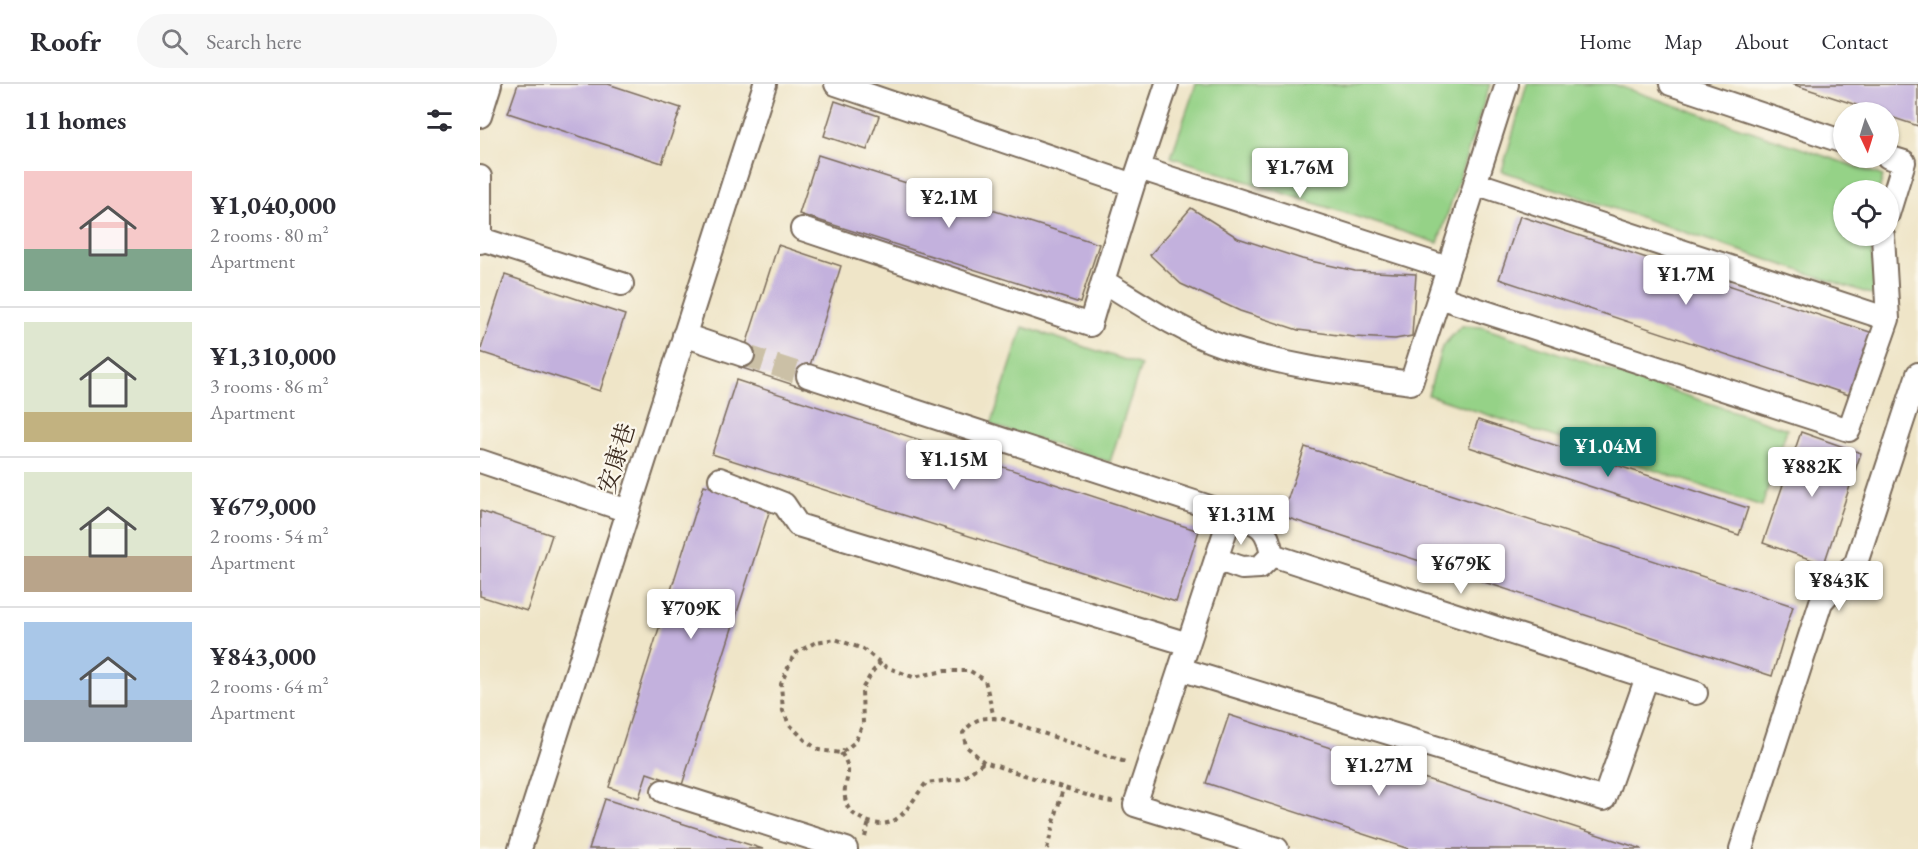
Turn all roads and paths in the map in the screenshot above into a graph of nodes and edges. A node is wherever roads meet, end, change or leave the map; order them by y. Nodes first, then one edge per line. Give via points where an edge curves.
1 (490, 84) edge
2 (765, 84) edge
3 (836, 84) edge
4 (1167, 84) edge
5 (1507, 84) edge
6 (1671, 84) edge
7 (480, 116) edge
8 (1833, 138) edge
9 (1899, 160) edge
10 (480, 177) edge
11 (1136, 177) junction
12 (1898, 180) edge
13 (1475, 183) junction
14 (802, 229) dead end
15 (481, 241) edge
16 (1884, 246) edge
17 (1448, 268) junction
18 (1103, 281) junction
19 (622, 284) dead end
20 (1439, 297) junction
21 (1888, 319) junction
22 (684, 336) junction
23 (743, 355) tunnel mouth
24 (1918, 374) edge
25 (808, 376) tunnel mouth
26 (480, 461) edge
27 (720, 479) dead end
28 (628, 511) junction
29 (1231, 514) junction
30 (1272, 555) junction
31 (1216, 559) junction
32 (1188, 644) junction
33 (881, 662) junction
34 (1180, 669) junction
35 (1647, 677) junction
36 (1696, 693) dead end
37 (994, 718) junction
38 (841, 753) junction
39 (984, 762) junction
40 (1146, 770) junction
41 (1063, 788) junction
42 (663, 791) dead end
43 (1135, 805) junction
44 (520, 849) edge
45 (846, 849) edge
46 (1047, 849) edge
47 (1277, 849) edge
48 (1741, 849) edge

1 - 7 street
2 - 22 street, 安康巷
3 - 11 street
4 - 11 street
5 - 13 street
6 - 8 street
9 - 12 street via 1904,162
10 - 15 street
11 - 17 street
11 - 18 street
13 - 17 street
13 - 21 street
14 - 18 street via 1090,325
15 - 19 street
16 - 21 street
17 - 20 street
18 - 20 street via 1161,317 1220,344 1304,368 1411,383
20 - 21 street via 1849,430
22 - 23 street
22 - 28 street, 安康巷
24 - 48 street via 1856,563 1821,602
25 - 29 street
26 - 28 street
27 - 32 street via 784,504 798,525
28 - 44 street, 安康巷
29 - 30 street via 1257,524 1269,538
29 - 31 street
30 - 31 street via 1260,567 1242,568
30 - 35 street
31 - 32 street
32 - 34 street
33 - 37 path via 913,677 970,671 985,680
33 - 38 path via 862,689 863,724 855,742
33 - 38 path via 863,649 835,639 816,642 794,654 786,670 781,684 783,711 789,724 819,750
34 - 35 street via 1604,799
34 - 40 street
35 - 36 street
37 - 39 path via 972,722 963,733 966,746
37 - 40 path
38 - 39 path via 850,773 844,790 846,805 856,817 876,824 891,823 903,814 926,783 962,779
39 - 41 path
40 - 43 street
41 - 43 path via 1105,801
41 - 46 path
42 - 45 street
43 - 47 street

